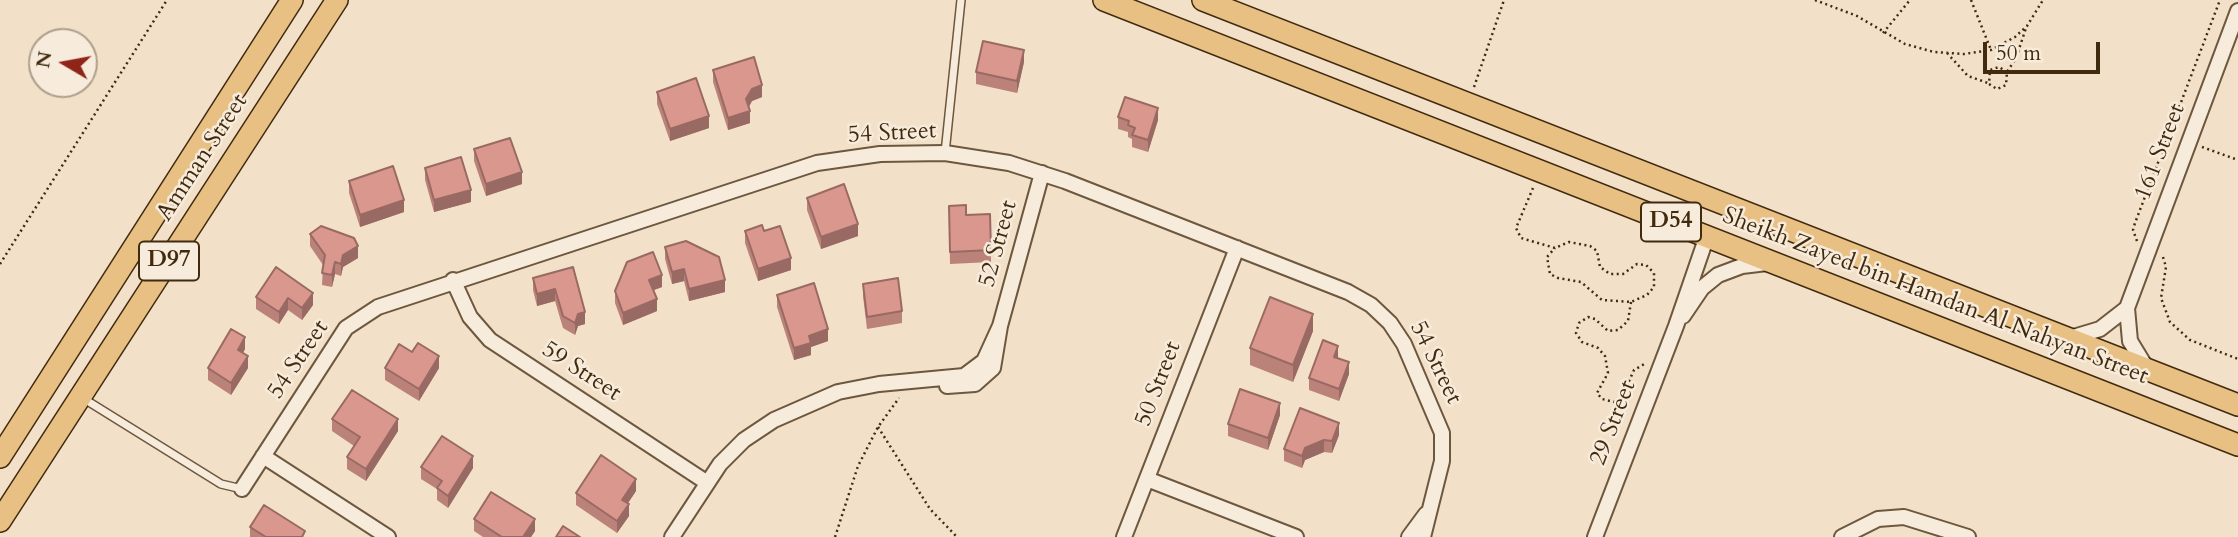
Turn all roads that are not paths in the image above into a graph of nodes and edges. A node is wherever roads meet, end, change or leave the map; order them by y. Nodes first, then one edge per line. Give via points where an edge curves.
1 (292, 0) edge
2 (337, 0) edge
3 (961, 0) edge
4 (1104, 0) edge
5 (1203, 0) edge
6 (2238, 11) edge
7 (945, 153) junction
8 (1042, 173) junction
9 (1707, 236) junction
10 (1807, 236) junction
11 (1237, 248) junction
12 (1774, 262) junction
13 (453, 280) junction
14 (2127, 308) junction
15 (1676, 326) junction
16 (2068, 339) junction
17 (2148, 370) junction
18 (81, 397) junction
19 (2238, 405) edge
20 (2238, 445) edge
21 (263, 456) junction
22 (0, 457) edge
23 (1147, 479) junction
24 (706, 482) junction
25 (242, 489) joint
26 (1431, 508) junction
27 (0, 521) edge
28 (676, 536) edge
29 (388, 537) edge
30 (1124, 537) edge
31 (1296, 537) edge
32 (1409, 537) edge
33 (1423, 537) edge
34 (1595, 537) edge
35 (1842, 537) edge
36 (1968, 537) edge

1 - 22 main road, Amman Street / D97
2 - 18 main road, Amman Street / D97
3 - 7 lane
4 - 9 main road, Sheikh Zayed bin Hamdan Al Nahyan Street / D54
5 - 10 main road, Sheikh Zayed bin Hamdan Al Nahyan Street / D54
6 - 14 street, 161 Street
7 - 8 street, 54 Street via 983,157
7 - 13 street, 54 Street via 880,154 817,163
8 - 11 street, 54 Street
8 - 24 street, 52 Street via 1000,326 976,370 957,378 838,392 789,411 744,440
9 - 10 main road via 1728,220 1773,235
9 - 12 main road, Sheikh Zayed bin Hamdan Al Nahyan Street / D54
9 - 15 street, 29 Street
10 - 16 main road, Sheikh Zayed bin Hamdan Al Nahyan Street / D54
11 - 23 street, 50 Street
11 - 26 street, 54 Street via 1360,298 1398,333 1442,433 1443,452
12 - 15 street, 29 Street via 1718,275 1702,288
12 - 20 main road, Sheikh Zayed bin Hamdan Al Nahyan Street / D54
13 - 21 street, 54 Street via 396,299 346,328
13 - 24 street, 59 Street via 470,317 490,340
14 - 16 street via 2100,329
14 - 17 street, 161 Street via 2130,341
15 - 34 street, 29 Street
16 - 17 main road, Sheikh Zayed bin Hamdan Al Nahyan Street / D54
17 - 19 main road, Sheikh Zayed bin Hamdan Al Nahyan Street / D54
18 - 25 lane via 220,484
18 - 27 main road, Amman Street / D97
21 - 25 street, 54 Street
21 - 29 street
23 - 30 street, 50 Street
23 - 31 street
24 - 28 street, 52 Street
26 - 32 street, 54 Street
26 - 33 street, 54 Street
35 - 36 street via 1878,519 1904,516

